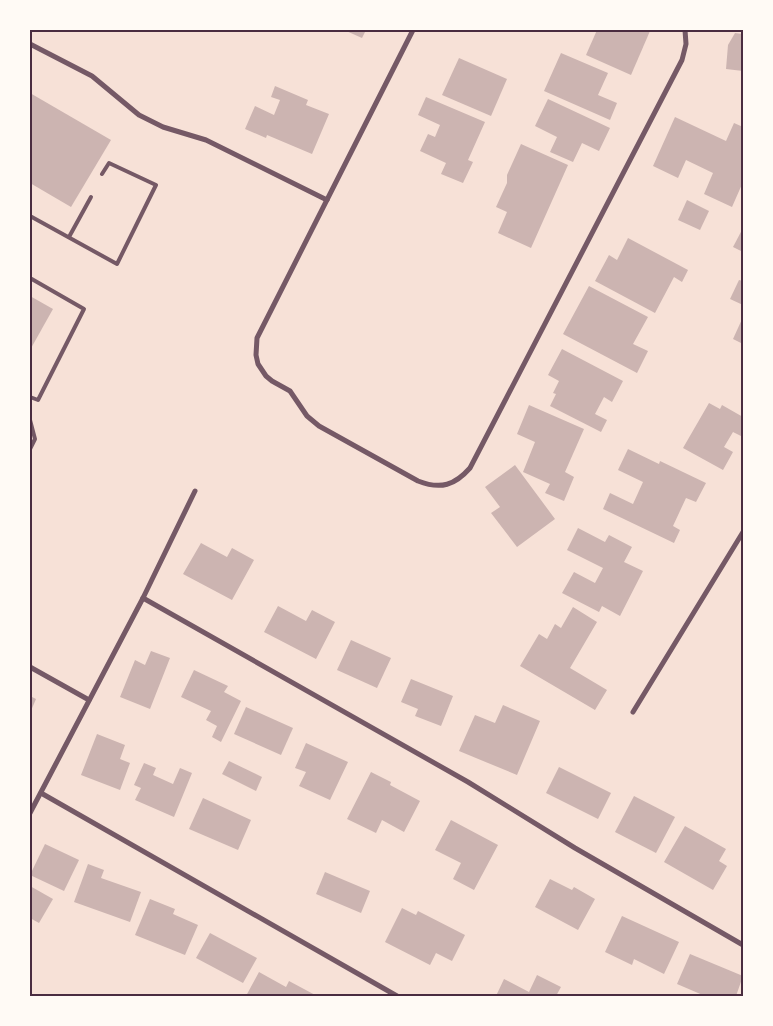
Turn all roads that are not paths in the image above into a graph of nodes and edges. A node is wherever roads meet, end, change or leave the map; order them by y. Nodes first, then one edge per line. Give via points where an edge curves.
1 (413, 30) edge
2 (685, 30) edge
3 (30, 44) edge
4 (102, 174) dead end
5 (91, 197) dead end
6 (327, 200) junction
7 (30, 216) edge
8 (69, 237) junction
9 (30, 278) edge
10 (30, 397) edge
11 (30, 420) edge
12 (30, 449) edge
13 (195, 491) dead end
14 (743, 532) edge
15 (143, 598) junction
16 (30, 666) edge
17 (89, 700) junction
18 (633, 712) dead end
19 (41, 793) junction
20 (30, 813) edge
21 (743, 945) edge
22 (397, 996) edge

1 - 6 street
2 - 6 street via 682,60 470,468 461,478 435,486 418,481 319,426 307,416 290,391 266,376 258,364 257,338
3 - 6 street via 92,76 139,115 163,127 206,140
4 - 8 lane via 109,163 156,185 117,264
5 - 8 lane
7 - 8 lane
9 - 10 lane via 84,309 38,400
11 - 12 lane via 35,438
13 - 15 street
14 - 18 street
15 - 17 street
15 - 21 street via 468,782
16 - 17 street
17 - 19 street
19 - 20 street
19 - 22 street

